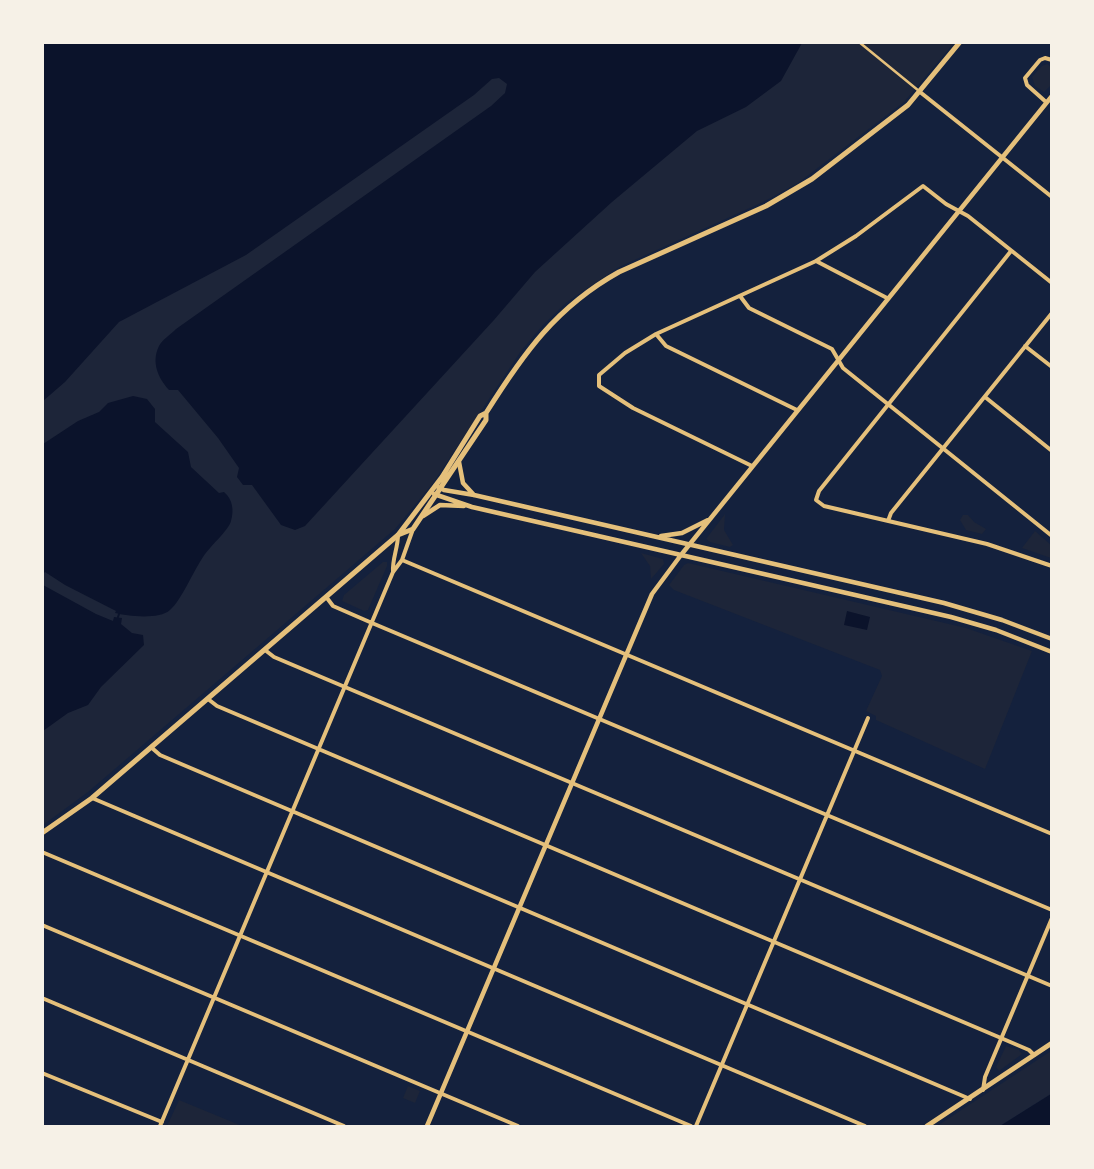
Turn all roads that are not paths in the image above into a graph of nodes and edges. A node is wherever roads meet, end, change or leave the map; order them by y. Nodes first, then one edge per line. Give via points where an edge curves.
1 (859, 42) edge
2 (960, 42) edge
3 (1052, 60) edge
4 (920, 92) junction
5 (1052, 96) edge
6 (1046, 102) junction
7 (1001, 156) junction
8 (1052, 197) edge
9 (957, 210) junction
10 (1011, 251) junction
11 (816, 261) junction
12 (1052, 283) edge
13 (740, 296) junction
14 (887, 298) junction
15 (1052, 313) edge
16 (656, 334) junction
17 (1025, 346) junction
18 (839, 358) junction
19 (1052, 367) edge
20 (985, 397) junction
21 (888, 404) junction
22 (797, 410) junction
23 (486, 413) junction
24 (943, 448) junction
25 (1052, 451) edge
26 (459, 462) junction
27 (752, 466) junction
28 (436, 485) junction
29 (441, 489) junction
30 (434, 493) junction
31 (474, 495) junction
32 (470, 506) junction
33 (711, 518) junction
34 (420, 519) junction
35 (888, 521) junction
36 (413, 529) junction
37 (398, 535) junction
38 (654, 536) junction
39 (1052, 536) edge
40 (689, 545) junction
41 (681, 554) junction
42 (402, 560) junction
43 (1052, 566) edge
44 (392, 572) junction
45 (327, 598) junction
46 (372, 623) junction
47 (1052, 639) edge
48 (265, 650) junction
49 (1052, 652) edge
50 (626, 655) junction
51 (345, 687) junction
52 (208, 699) junction
53 (868, 718) dead end
54 (600, 719) junction
55 (152, 748) junction
56 (319, 749) junction
57 (854, 751) junction
58 (572, 783) junction
59 (92, 798) junction
60 (293, 812) junction
61 (827, 815) junction
62 (42, 833) edge
63 (1052, 834) edge
64 (546, 845) junction
65 (42, 852) edge
66 (266, 874) junction
67 (800, 879) junction
68 (520, 907) junction
69 (1052, 910) edge
70 (1052, 918) edge
71 (42, 925) edge
72 (240, 936) junction
73 (774, 941) junction
74 (494, 969) junction
75 (1027, 976) junction
76 (1052, 986) edge
77 (42, 998) edge
78 (214, 998) junction
79 (747, 1004) junction
80 (467, 1032) junction
81 (1001, 1038) junction
82 (1052, 1044) edge
83 (1034, 1055) junction
84 (188, 1060) junction
85 (721, 1066) junction
86 (42, 1073) edge
87 (983, 1090) junction
88 (441, 1094) junction
89 (970, 1099) junction
90 (161, 1124) edge
91 (344, 1126) edge
92 (427, 1126) edge
93 (518, 1126) edge
94 (691, 1126) edge
95 (696, 1126) edge
96 (865, 1126) edge
97 (927, 1126) edge

1 - 4 street
2 - 4 main road
3 - 6 street via 1040,60 1025,78 1027,85
4 - 7 street
4 - 23 main road via 881,126 795,190 624,269 585,293 530,346
5 - 6 street
6 - 7 street
7 - 8 street
7 - 9 street
9 - 10 street
9 - 11 street via 923,186
9 - 14 street
10 - 12 street
10 - 21 street
11 - 13 street
11 - 14 street
13 - 16 street
13 - 18 street via 747,307 832,349
14 - 18 street
15 - 17 street
16 - 22 street via 666,346
16 - 27 street via 610,365 599,376 599,386 633,408
17 - 19 street
17 - 20 street
18 - 21 street via 843,368
18 - 22 street
20 - 24 street
20 - 25 street
21 - 24 street
21 - 35 street via 819,491 816,500 820,505
22 - 27 street
23 - 26 main road via 486,420
23 - 28 main road via 480,416
24 - 35 street
24 - 39 street
26 - 29 main road
26 - 31 street via 463,483
27 - 33 street
28 - 29 street
28 - 30 main road
29 - 30 main road
29 - 31 street
30 - 32 street
30 - 34 main road
30 - 37 main road via 427,497
31 - 38 street
32 - 34 street via 440,505
32 - 41 street
33 - 38 street via 682,533
33 - 40 street
34 - 36 main road
35 - 43 street via 987,544
36 - 37 main road
36 - 42 street
37 - 44 street
37 - 45 main road
38 - 40 street
40 - 41 street
40 - 47 street via 960,607
41 - 49 street via 951,617
41 - 50 street via 652,594
42 - 44 street
42 - 50 street
44 - 46 street
45 - 46 street via 333,606
45 - 48 main road
46 - 51 street
46 - 54 street
48 - 51 street via 272,656
48 - 52 main road
50 - 54 street
50 - 57 street
51 - 56 street
51 - 58 street
52 - 55 main road
52 - 56 street via 215,705
53 - 57 street
54 - 58 street
54 - 61 street
55 - 59 main road
55 - 60 street via 160,755
56 - 60 street
56 - 64 street
57 - 61 street
57 - 63 street
58 - 64 street
58 - 67 street
59 - 62 main road
59 - 66 street
60 - 66 street
60 - 68 street
61 - 67 street
61 - 69 street
64 - 68 street
64 - 73 street
65 - 72 street
66 - 72 street
66 - 74 street
67 - 73 street
67 - 75 street
68 - 74 street
68 - 79 street
70 - 75 street
71 - 78 street
72 - 78 street
72 - 80 street
73 - 79 street
73 - 81 street
74 - 80 street
74 - 85 street
75 - 76 street
75 - 81 street
77 - 84 street
78 - 84 street
78 - 88 street
79 - 85 street
79 - 89 street
80 - 88 street
80 - 94 street
81 - 83 street
81 - 87 street
82 - 83 main road
83 - 87 main road
84 - 90 street
84 - 91 street
85 - 95 street
85 - 96 street
86 - 90 street
87 - 89 main road
88 - 92 street
88 - 93 street
89 - 97 main road

